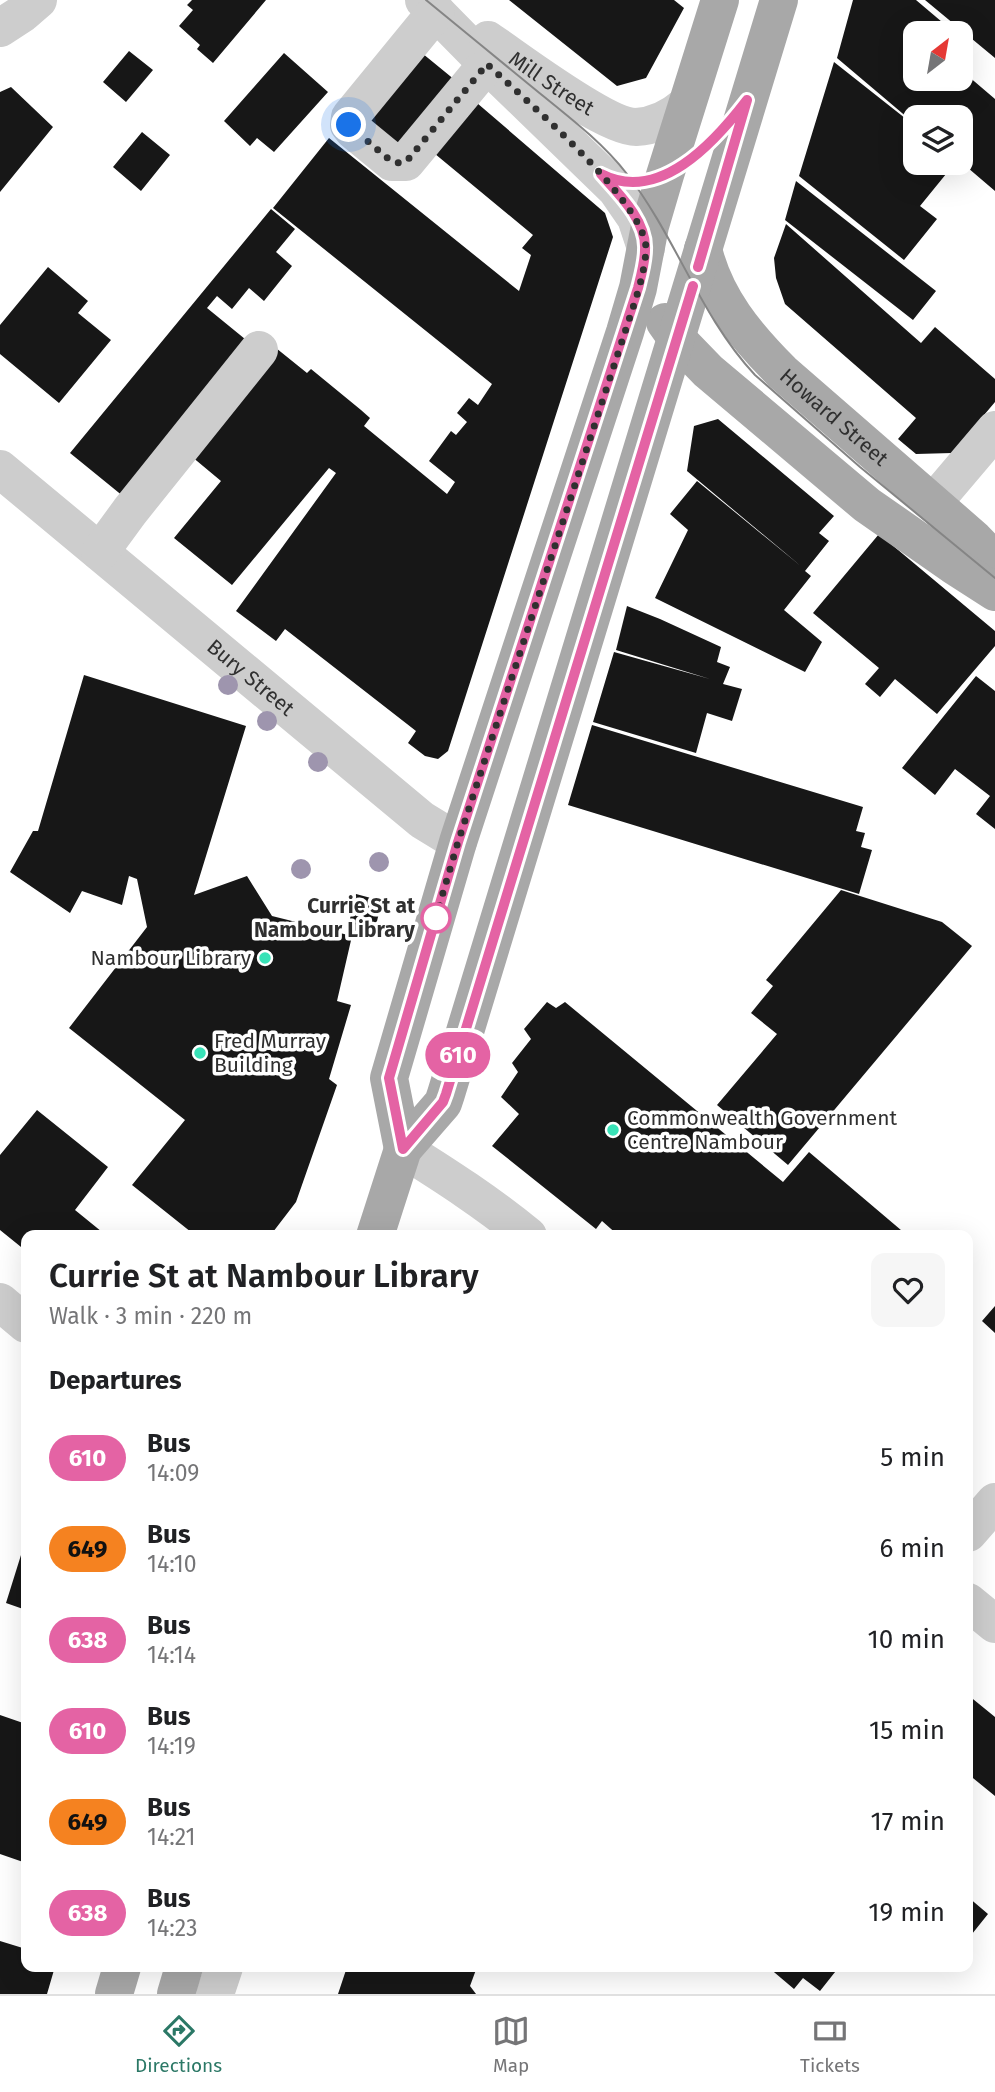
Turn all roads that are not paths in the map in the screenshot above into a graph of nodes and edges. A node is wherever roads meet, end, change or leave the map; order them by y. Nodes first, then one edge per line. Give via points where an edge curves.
1 (38, 0) edge
2 (720, 0) edge
3 (779, 0) edge
4 (430, 4) edge
5 (0, 28) edge
6 (487, 64) junction
7 (747, 100) junction
8 (685, 106) junction
9 (601, 174) junction
10 (665, 175) junction
11 (703, 249) junction
12 (645, 251) junction
13 (677, 340) junction
14 (259, 350) dead end
15 (995, 430) edge
16 (0, 469) edge
17 (933, 503) junction
18 (906, 533) junction
19 (100, 552) junction
20 (995, 561) edge
21 (995, 592) edge
22 (458, 842) junction
23 (517, 860) junction
24 (403, 1149) junction
25 (377, 1230) edge
26 (520, 1230) edge
27 (0, 1301) edge
28 (21, 1320) edge
29 (995, 1502) edge
30 (973, 1527) edge
31 (973, 1606) edge
32 (995, 1624) edge
33 (121, 1972) edge
34 (183, 1972) edge
35 (222, 1972) edge
36 (114, 1994) edge
37 (176, 1994) edge
38 (215, 1994) edge

1 - 5 street
2 - 8 main road
3 - 7 main road
4 - 6 street, Mill Street
4 - 6 street via 350,117 353,130 392,162 406,162
4 - 8 street, Mill Street via 615,122 646,125 667,119
6 - 9 street, Mill Street
7 - 10 main road via 707,145
7 - 11 main road
8 - 10 main road
9 - 10 street via 629,183
9 - 12 street, Mill Street via 630,208
10 - 12 main road
11 - 13 main road
11 - 17 main road, Howard Street via 722,299 761,351
12 - 13 main road via 651,295
12 - 22 main road via 625,332
13 - 18 main road via 708,371
13 - 23 main road
14 - 19 street
15 - 17 street
16 - 19 street, Bury Street
17 - 18 main road
17 - 20 main road, Howard Street
18 - 21 main road
19 - 22 street, Bury Street via 422,820
22 - 23 main road, Bury Street
22 - 24 main road via 389,1078
23 - 24 main road via 443,1102
24 - 25 main road
24 - 26 street via 466,1188
27 - 28 street
29 - 30 street
31 - 32 street
33 - 36 main road
34 - 37 main road
35 - 38 street

